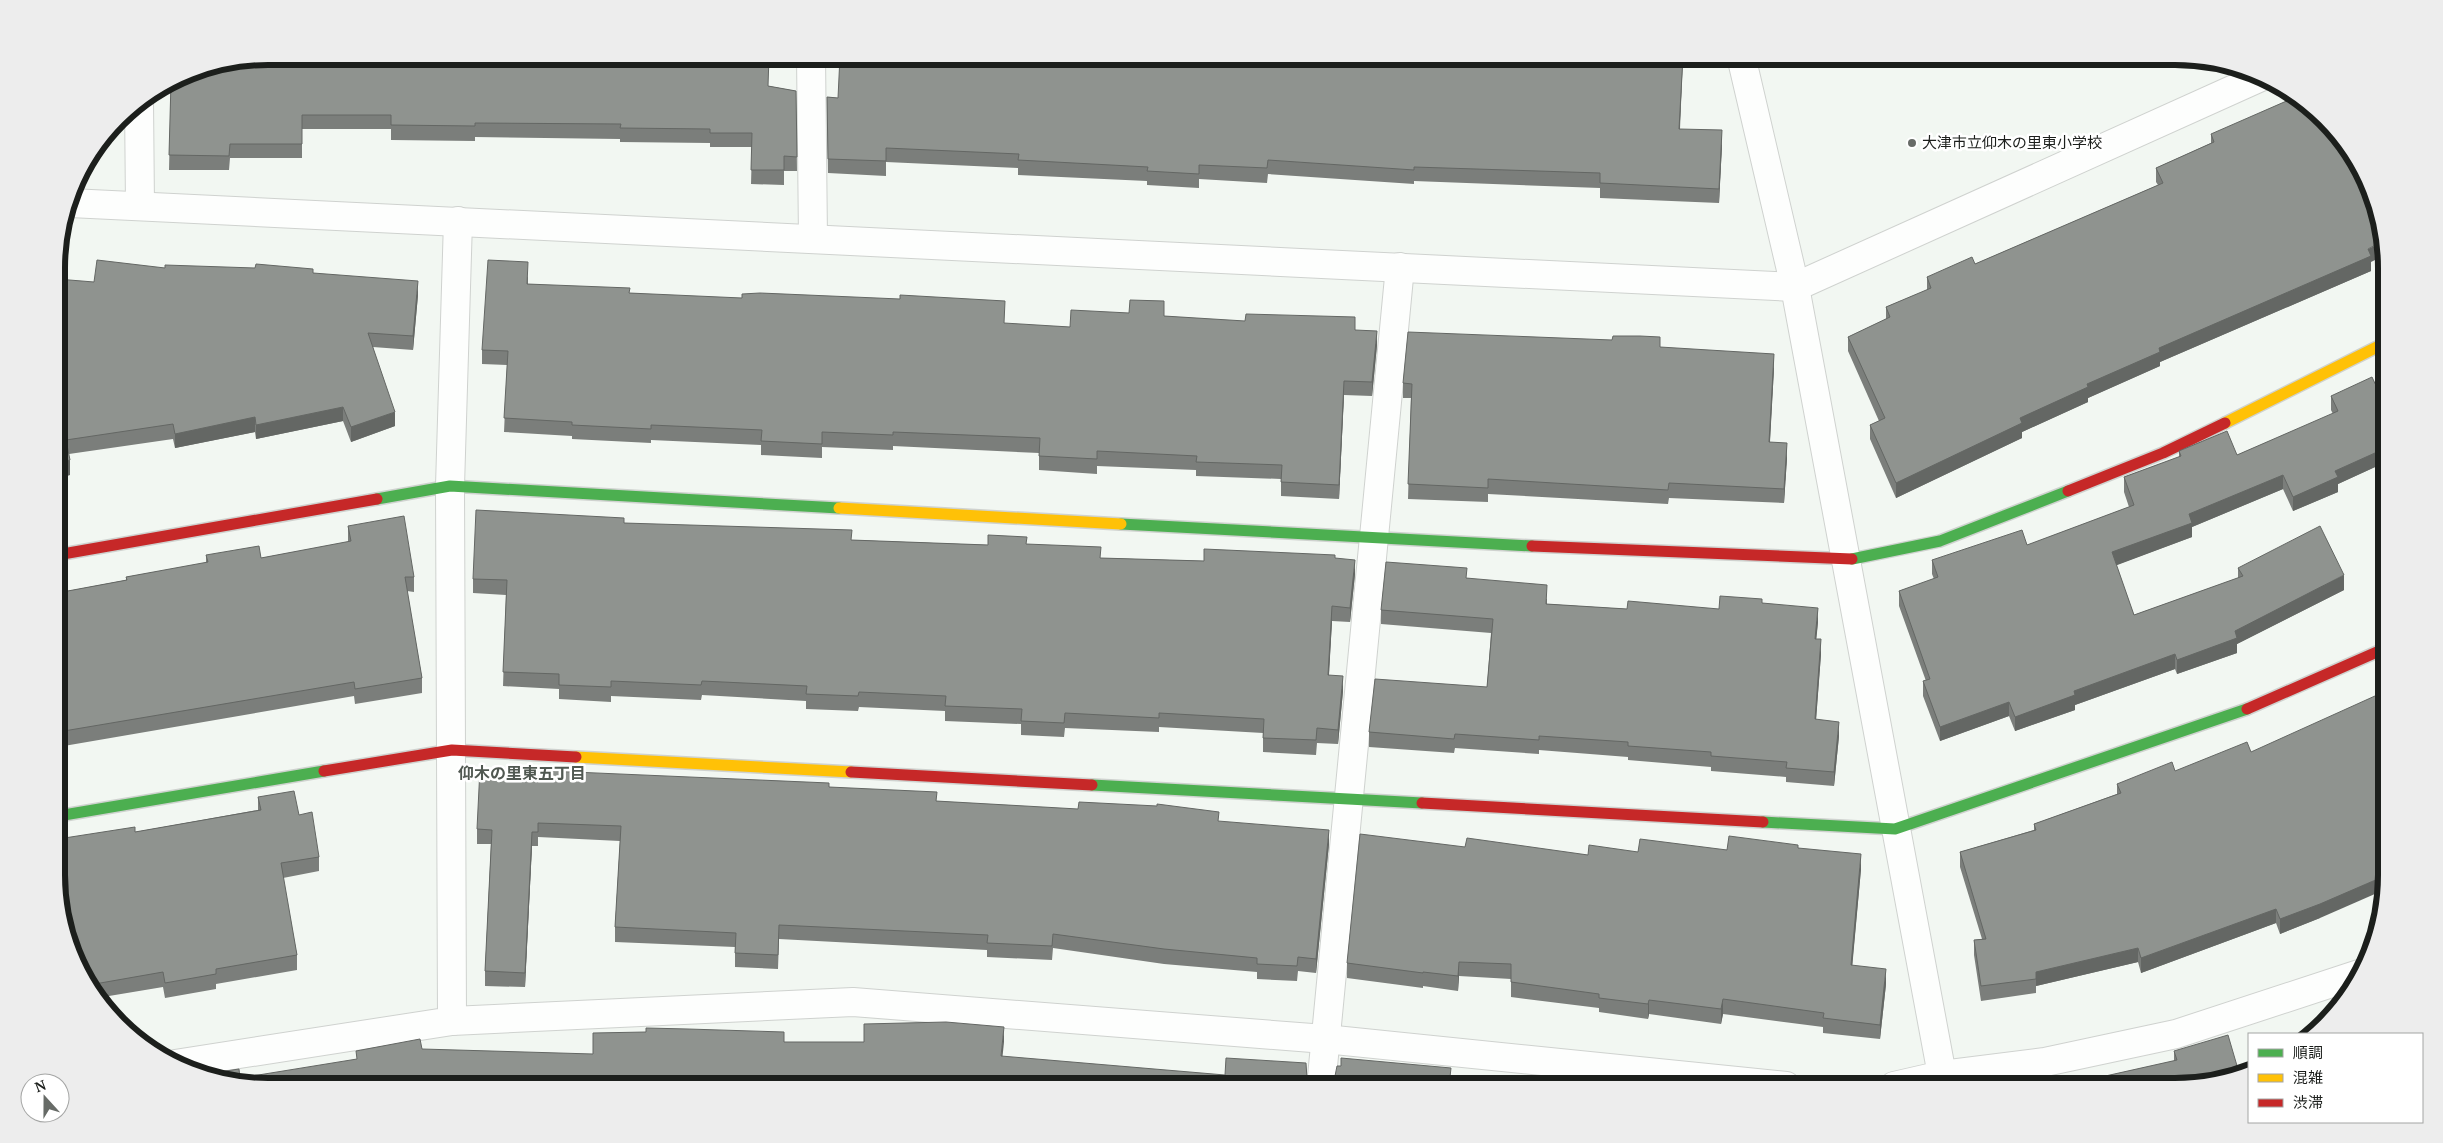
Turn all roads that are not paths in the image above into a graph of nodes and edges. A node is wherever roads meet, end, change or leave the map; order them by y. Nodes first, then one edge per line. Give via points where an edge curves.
1 (811, 65) edge
2 (1743, 65) edge
3 (2254, 80) edge
4 (139, 111) edge
5 (76, 202) edge
6 (140, 206) junction
7 (458, 221) junction
8 (813, 239) junction
9 (1400, 267) junction
10 (1796, 287) junction
11 (2378, 347) edge
12 (450, 486) junction
13 (1374, 539) junction
14 (65, 554) edge
15 (1846, 560) junction
16 (2378, 652) edge
17 (452, 750) junction
18 (1349, 799) junction
19 (65, 815) edge
20 (1895, 830) junction
21 (2351, 977) edge
22 (452, 1020) junction
23 (1326, 1039) junction
24 (188, 1062) edge
25 (1942, 1075) junction
26 (1322, 1078) edge
27 (1708, 1078) edge
28 (1929, 1078) edge

1 - 8 street
2 - 10 street
3 - 10 street
4 - 6 street
5 - 6 street
6 - 7 street
7 - 8 street
7 - 12 street
8 - 9 street
9 - 10 street
9 - 13 street
10 - 15 street
11 - 15 street via 2162,453 1940,541
12 - 13 street
12 - 14 street
12 - 17 street
13 - 15 street
13 - 18 street
15 - 20 street
16 - 20 street via 2258,706
17 - 18 street
17 - 19 street
17 - 22 street
18 - 20 street
18 - 23 street
20 - 25 street
21 - 25 street via 2176,1034 2045,1062
22 - 23 street via 854,1002
22 - 24 street
23 - 26 street
23 - 27 street
25 - 28 street

